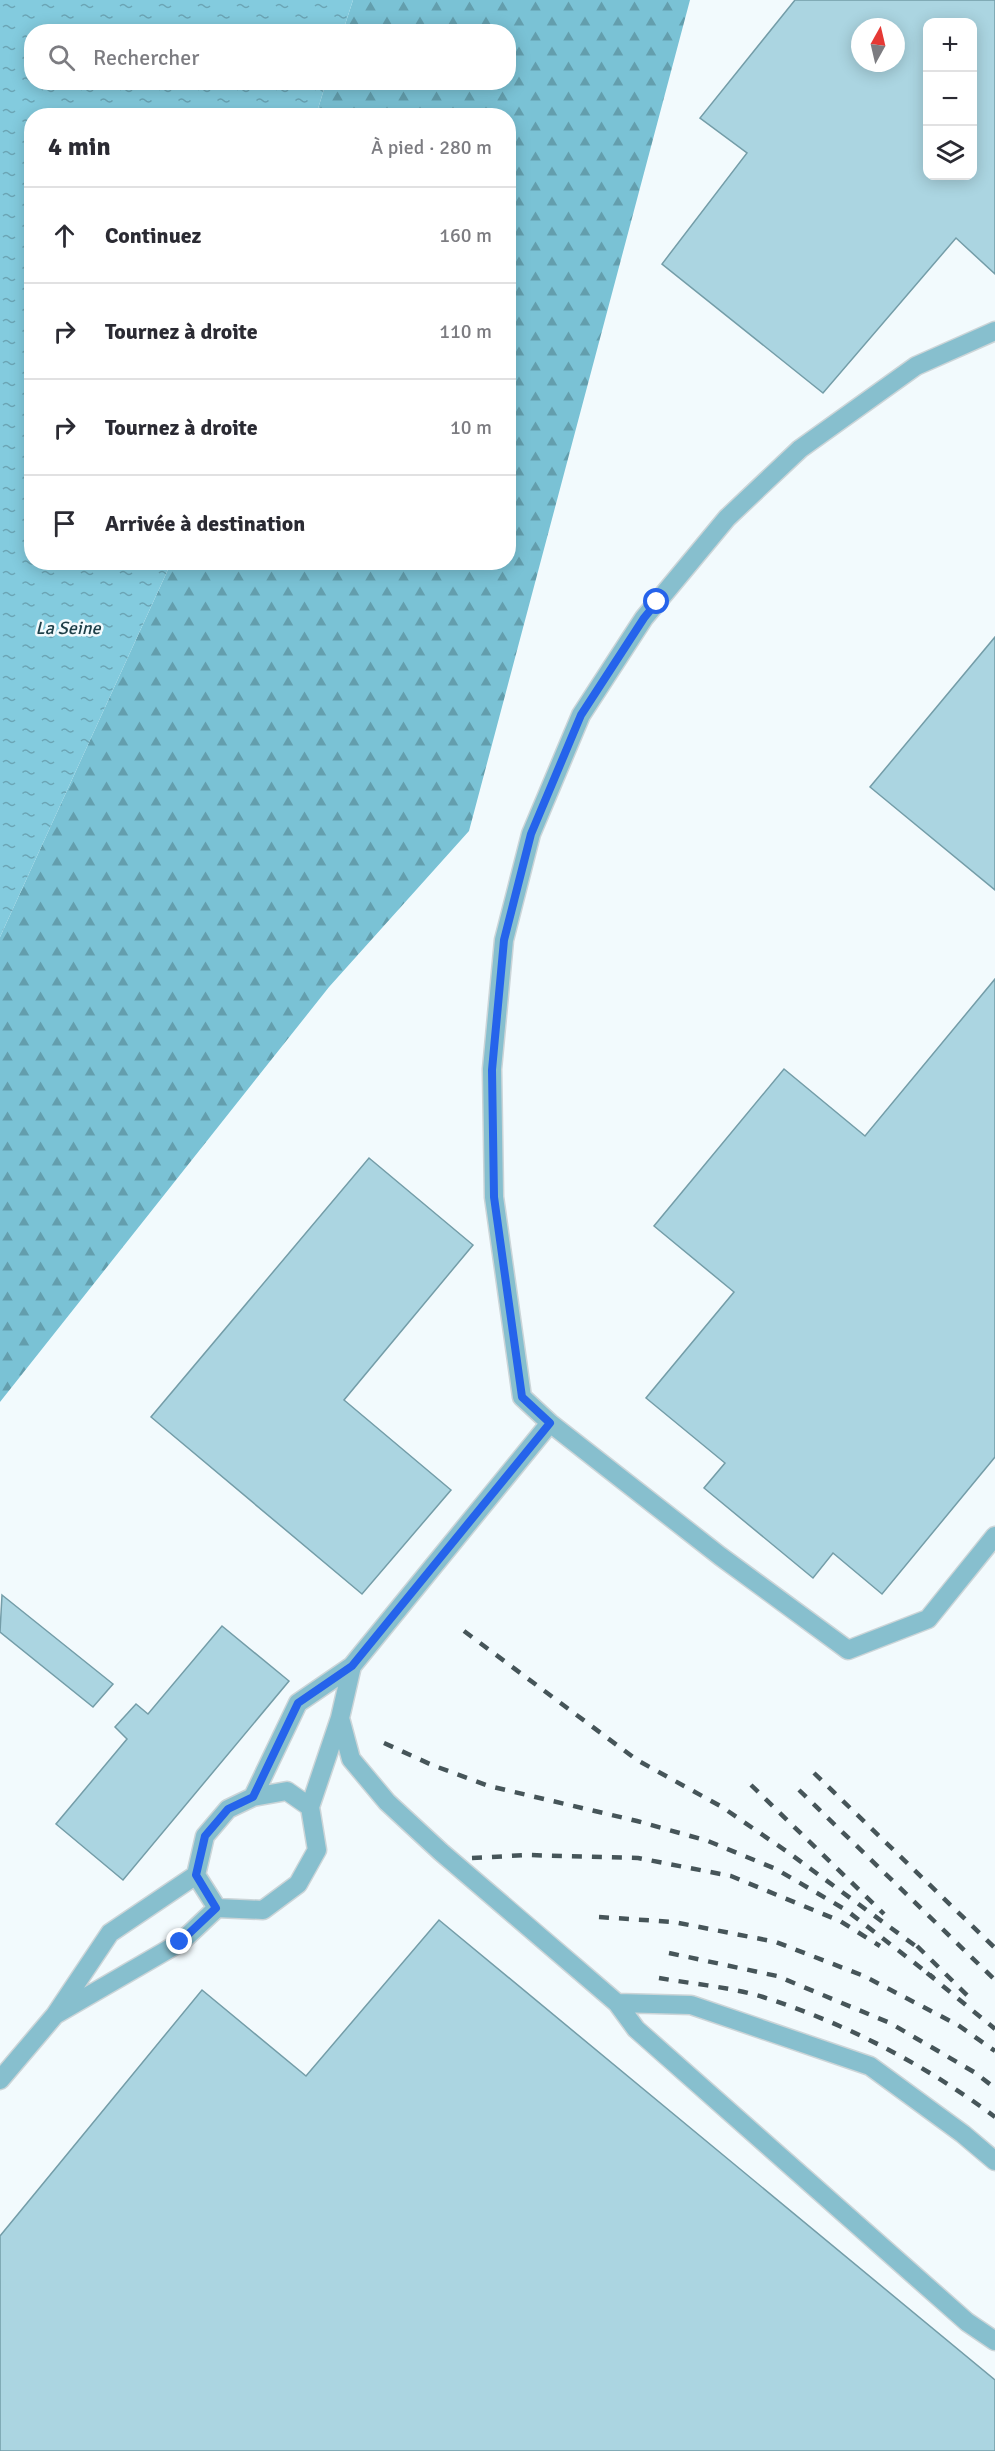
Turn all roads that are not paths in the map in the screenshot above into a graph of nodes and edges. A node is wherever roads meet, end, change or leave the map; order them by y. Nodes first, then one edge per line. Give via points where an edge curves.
1 (995, 332) edge
2 (550, 1423) junction
3 (995, 1536) edge
4 (352, 1666) junction
5 (340, 1718) junction
6 (253, 1797) junction
7 (310, 1807) junction
8 (196, 1875) junction
9 (216, 1908) junction
10 (617, 2003) junction
11 (55, 2015) junction
12 (0, 2080) edge
13 (995, 2162) edge
14 (995, 2341) edge

1 - 2 lane via 916,366 800,449 727,518 644,618 581,715 531,834 504,940 492,1070 494,1197 522,1397
2 - 3 lane via 848,1650 928,1618
2 - 4 lane
4 - 5 lane
4 - 6 lane via 298,1703
5 - 7 lane
5 - 10 lane via 351,1759 387,1802
6 - 7 lane via 287,1791
6 - 8 lane via 228,1809 205,1836
7 - 9 lane via 317,1850 298,1884 263,1910
8 - 9 lane
8 - 11 lane via 110,1934
9 - 11 lane via 180,1942
10 - 13 lane via 691,2005 870,2066
10 - 14 lane via 645,2037 967,2322
11 - 12 lane

